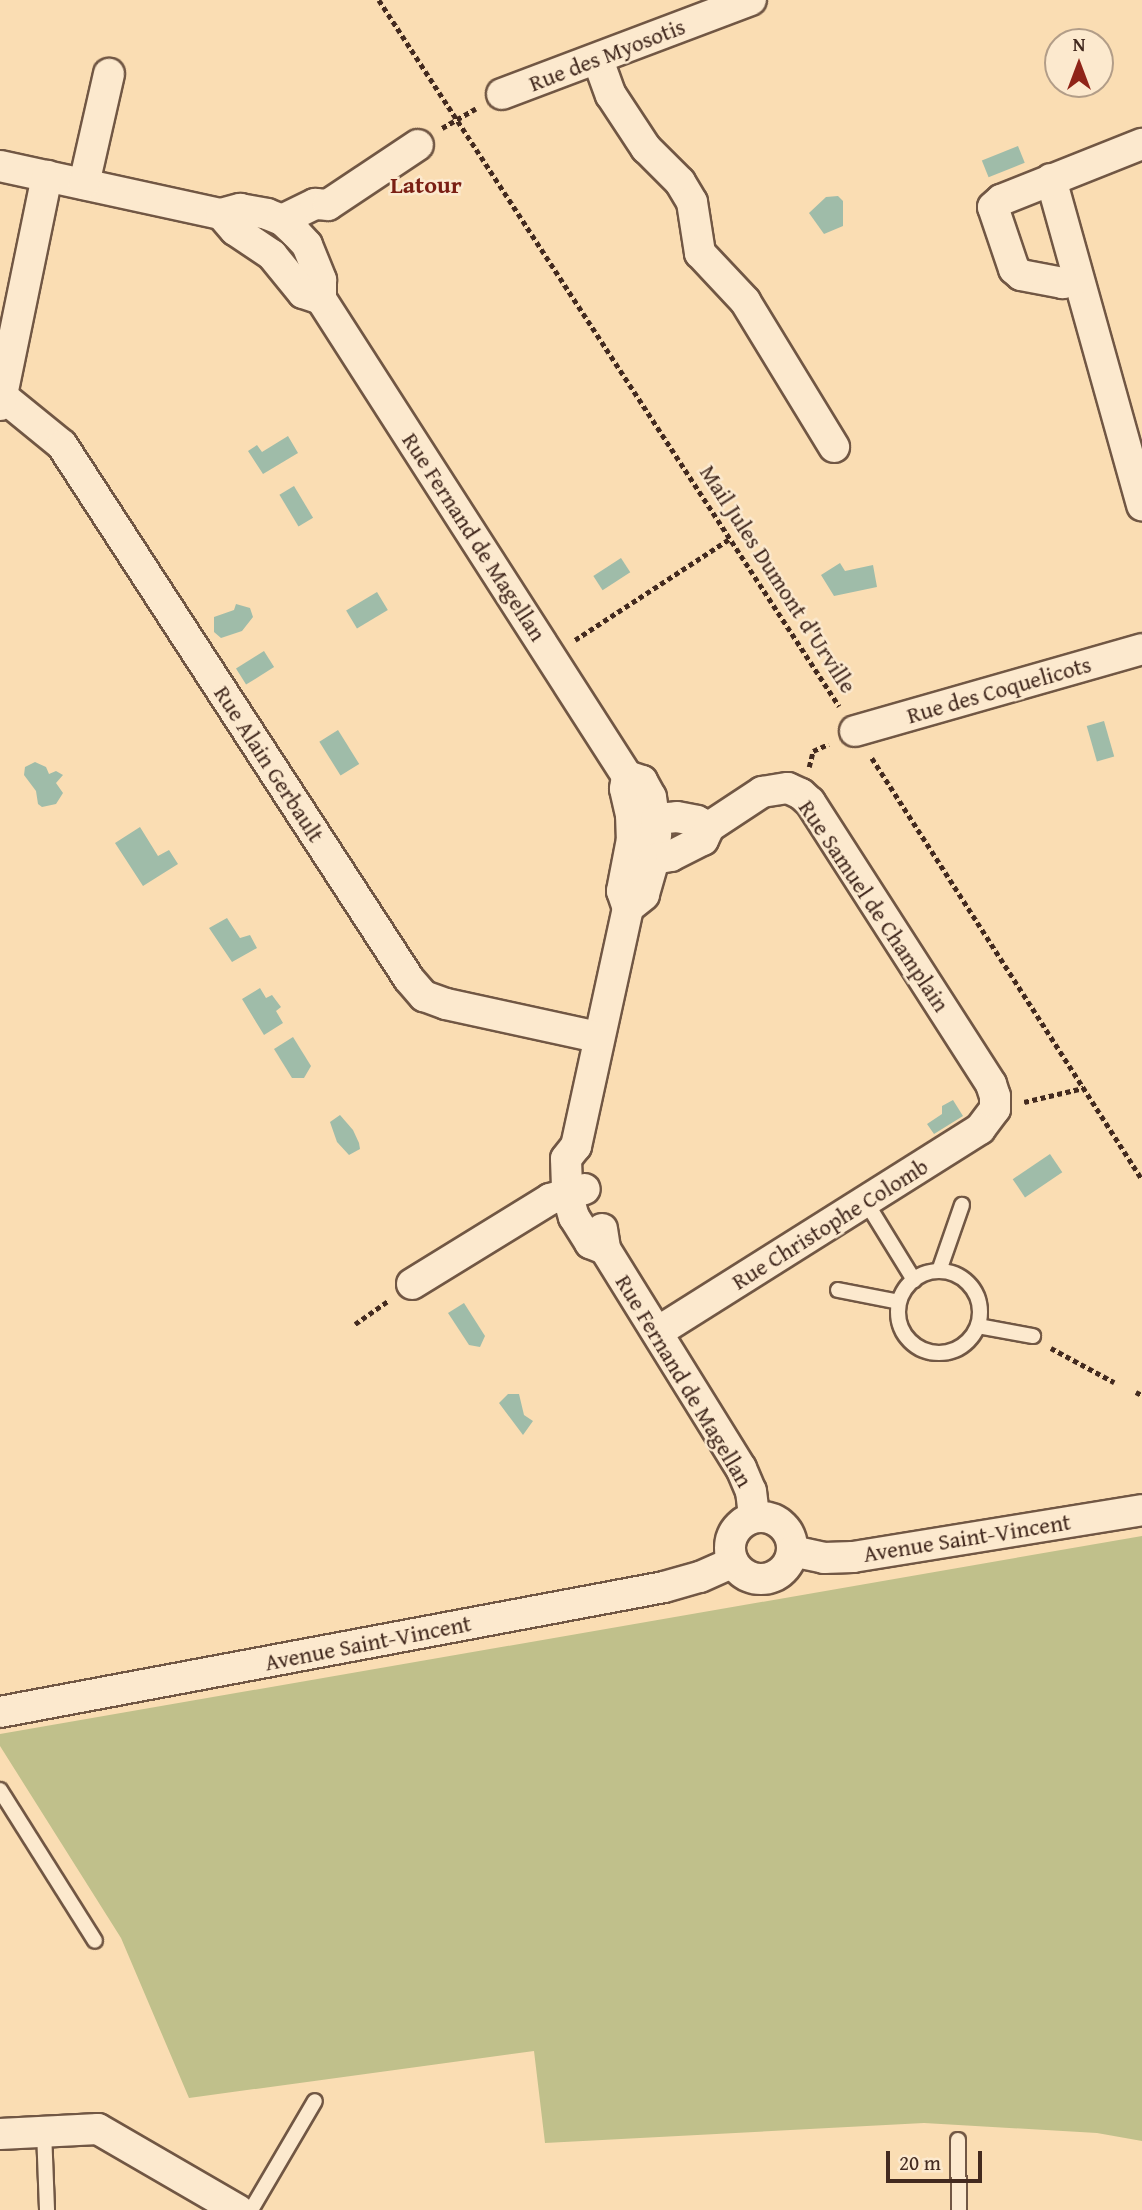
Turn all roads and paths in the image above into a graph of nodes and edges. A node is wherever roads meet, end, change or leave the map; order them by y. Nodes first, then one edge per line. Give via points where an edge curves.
1 (379, 0) edge
2 (751, 0) edge
3 (598, 60) junction
4 (108, 74) dead end
5 (502, 94) dead end
6 (1142, 144) edge
7 (418, 145) dead end
8 (0, 166) edge
9 (47, 176) junction
10 (1051, 179) junction
11 (84, 184) junction
12 (328, 205) junction
13 (221, 215) junction
14 (282, 220) junction
15 (307, 245) junction
16 (272, 255) junction
17 (1077, 279) junction
18 (321, 299) junction
19 (1, 401) edge
20 (834, 447) dead end
21 (1142, 506) edge
22 (731, 538) junction
23 (1142, 649) edge
24 (550, 656) junction
25 (855, 731) junction
26 (626, 776) junction
27 (801, 794) junction
28 (656, 819) junction
29 (709, 827) junction
30 (632, 839) junction
31 (654, 859) junction
32 (628, 908) junction
33 (597, 1037) junction
34 (1084, 1088) junction
35 (995, 1109) junction
36 (1142, 1179) edge
37 (576, 1191) junction
38 (866, 1202) junction
39 (962, 1205) dead end
40 (939, 1271) junction
41 (914, 1280) junction
42 (412, 1284) joint
43 (838, 1290) dead end
44 (899, 1302) junction
45 (355, 1324) dead end
46 (978, 1326) junction
47 (657, 1332) junction
48 (1033, 1336) joint
49 (1114, 1382) dead end
50 (1136, 1392) dead end
51 (1142, 1395) edge
52 (1142, 1510) edge
53 (754, 1517) junction
54 (792, 1551) junction
55 (733, 1562) junction
56 (0, 1712) edge
57 (0, 1790) edge
58 (95, 1941) dead end
59 (315, 2101) dead end
60 (44, 2132) junction
61 (0, 2134) edge
62 (958, 2140) dead end
63 (47, 2210) edge
64 (238, 2210) edge
65 (251, 2210) edge
66 (959, 2210) edge

1 - 22 path, Mail Jules Dumont d'Urville
2 - 3 street, Rue des Myosotis
3 - 5 street, Rue des Myosotis
3 - 20 street via 611,95 646,148 680,182 692,202 700,253 745,301
4 - 11 street
6 - 10 street
7 - 12 street
8 - 9 street, Rue Fernand de Magellan
9 - 11 street, Rue Fernand de Magellan
9 - 19 street
10 - 17 street
10 - 17 street via 1001,200 993,212 1014,269 1021,275 1063,282
11 - 13 street, Rue Fernand de Magellan
12 - 14 street via 315,204
12 - 15 street via 327,215
13 - 14 street, Rue Fernand de Magellan via 240,209
13 - 16 street, Rue Fernand de Magellan via 234,230
14 - 15 street, Rue Fernand de Magellan
14 - 16 street
15 - 16 street
15 - 18 street, Rue Fernand de Magellan via 321,280
16 - 18 street, Rue Fernand de Magellan via 303,293
17 - 21 street
18 - 24 street, Rue Fernand de Magellan
19 - 33 street, Rue Alain Gerbault via 62,445 408,979 424,996 446,1004
22 - 24 path
22 - 25 path, Mail Jules Dumont d'Urville
23 - 25 street, Rue des Coquelicots
24 - 26 street, Rue Fernand de Magellan
25 - 27 path via 813,751
25 - 34 path, Mail Jules Dumont d'Urville
26 - 28 street, Rue Fernand de Magellan via 642,781
26 - 30 street, Rue Fernand de Magellan
27 - 29 street, Rue Samuel de Champlain via 788,788 761,792
27 - 35 street, Rue Samuel de Champlain via 991,1084
28 - 29 street via 677,817
28 - 30 street
28 - 31 street, Rue Fernand de Magellan
29 - 31 street, Rue Samuel de Champlain via 703,840
30 - 31 street
30 - 32 street, Rue Fernand de Magellan via 622,891
31 - 32 street, Rue Fernand de Magellan via 644,895
32 - 33 street, Rue Fernand de Magellan
33 - 37 street, Rue Fernand de Magellan via 576,1146 566,1159
34 - 35 path
34 - 36 path, Mail Jules Dumont d'Urville
35 - 38 street, Rue Christophe Colomb via 980,1129
37 - 42 street via 530,1210
37 - 47 street, Rue Fernand de Magellan via 574,1217 590,1243 605,1249
38 - 41 lane
38 - 47 street, Rue Christophe Colomb
39 - 40 lane
40 - 41 lane
40 - 46 lane via 963,1279 972,1288 980,1313
41 - 44 lane
42 - 45 path
43 - 44 lane
44 - 46 lane via 898,1315 909,1340 934,1353 961,1347
46 - 48 lane
47 - 53 street, Rue Fernand de Magellan via 741,1468 751,1491
48 - 49 path
50 - 51 path
52 - 54 street, Avenue Saint-Vincent via 853,1557 824,1558
53 - 54 street via 782,1524 789,1532
53 - 55 street via 733,1534
54 - 55 street via 784,1570 766,1579 746,1576
55 - 56 street, Avenue Saint-Vincent via 664,1587
57 - 58 lane
59 - 65 lane
60 - 61 street
60 - 63 lane
60 - 64 street via 99,2129
62 - 66 lane

